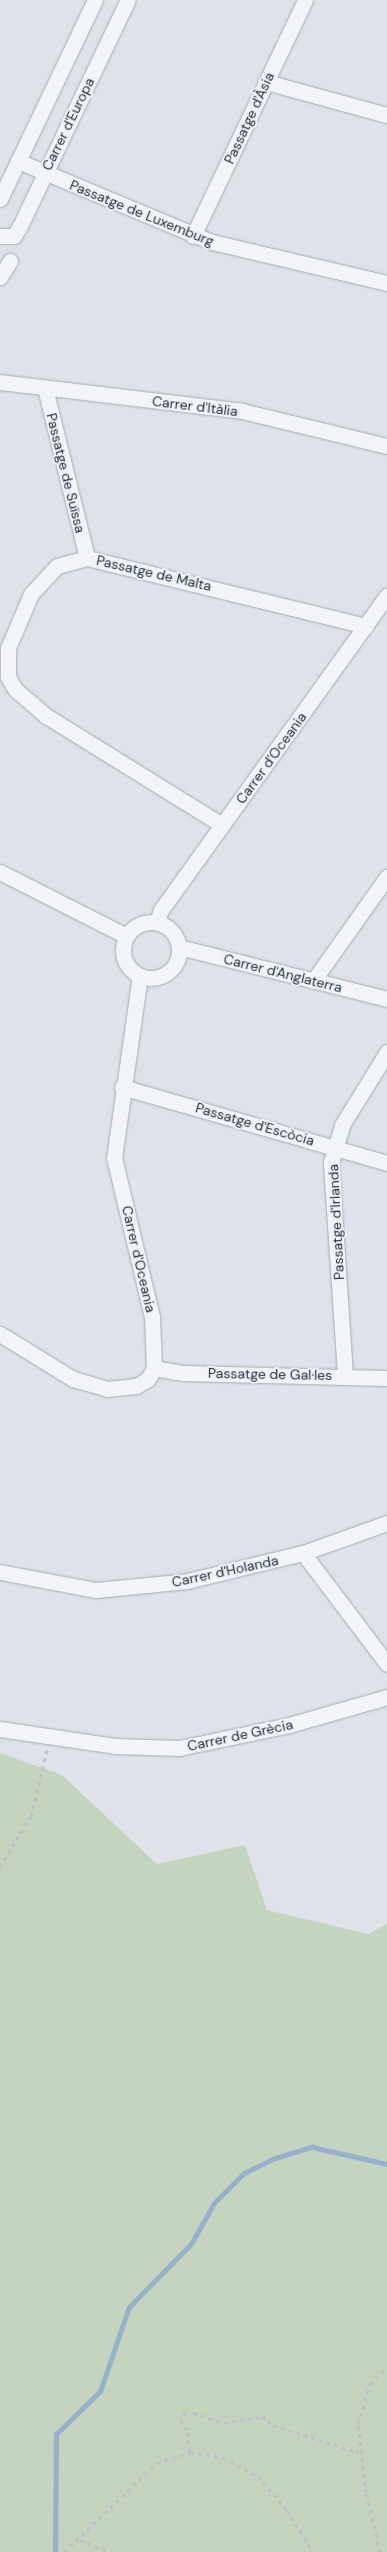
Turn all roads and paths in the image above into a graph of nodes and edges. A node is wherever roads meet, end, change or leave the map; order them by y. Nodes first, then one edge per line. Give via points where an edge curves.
1 (94, 0) edge
2 (128, 0) edge
3 (305, 0) edge
4 (266, 82) junction
5 (387, 114) edge
6 (18, 161) junction
7 (44, 174) junction
8 (0, 199) edge
9 (0, 236) edge
10 (193, 236) junction
11 (10, 261) dead end
12 (0, 277) edge
13 (387, 282) edge
14 (0, 382) edge
15 (45, 388) junction
16 (387, 446) edge
17 (87, 558) junction
18 (387, 596) edge
19 (366, 626) junction
20 (222, 825) junction
21 (0, 872) edge
22 (387, 878) edge
23 (157, 922) junction
24 (126, 936) junction
25 (180, 947) junction
26 (140, 976) junction
27 (313, 981) junction
28 (387, 999) edge
29 (387, 1052) edge
30 (122, 1086) junction
31 (334, 1147) junction
32 (387, 1163) edge
33 (0, 1334) edge
34 (154, 1368) junction
35 (345, 1375) junction
36 (387, 1378) edge
37 (387, 1523) edge
38 (303, 1553) junction
39 (0, 1572) edge
40 (387, 1664) edge
41 (387, 1697) edge
42 (0, 1729) edge
43 (49, 1737) junction
44 (0, 1868) edge
45 (387, 2367) edge
46 (190, 2452) junction
47 (359, 2453) junction
48 (80, 2540) junction
49 (64, 2552) edge
50 (108, 2552) edge
51 (313, 2552) edge
52 (380, 2552) edge

1 - 6 street, Carrer d'Europa
2 - 7 street, Carrer d'Europa
3 - 4 street, Passatge d'Àsia
4 - 5 street
4 - 10 street, Passatge d'Àsia
6 - 7 street, Passatge de Luxemburg
6 - 8 street, Carrer d'Europa
7 - 9 street, Carrer d'Europa via 17,232
7 - 10 street, Passatge de Luxemburg
10 - 13 street, Passatge de Luxemburg
11 - 12 street
14 - 15 street, Carrer d'Itàlia
15 - 16 street, Carrer d'Itàlia via 242,411
15 - 17 street, Passatge de Suïssa
17 - 19 street, Passatge de Malta
17 - 20 street, Passatge de Malta via 57,566 31,594 8,648 8,677 26,702 46,716
18 - 19 street, Carrer d'Oceania
19 - 20 street, Carrer d'Oceania
20 - 23 street, Carrer d'Oceania
21 - 24 street
22 - 27 street
23 - 24 street via 139,924
23 - 25 street via 172,931
24 - 26 street via 123,955
25 - 26 street via 178,959 168,972 152,978
25 - 27 street, Carrer d'Anglaterra
26 - 30 street, Carrer d'Oceania
27 - 28 street, Carrer d'Anglaterra
29 - 31 street, Passatge d'Irlanda via 342,1125
30 - 31 street, Passatge d'Escòcia
30 - 34 street, Carrer d'Oceania via 114,1158 152,1317
31 - 32 street, Passatge d'Escòcia
31 - 35 street, Passatge d'Irlanda
33 - 34 street via 73,1379 107,1389 136,1386 148,1379
34 - 35 street, Passatge de Gal·les via 183,1373
35 - 36 street, Passatge de Gal·les
37 - 38 street, Carrer d'Holanda
38 - 39 street, Carrer d'Holanda via 187,1582 96,1590
38 - 40 street
41 - 43 street, Carrer de Grècia via 201,1746 136,1748
42 - 43 street, Carrer de Grècia
43 - 44 path via 31,1816
45 - 47 path via 370,2384 362,2401
46 - 47 path via 187,2430 181,2422 183,2414 193,2413 224,2423 245,2415 262,2416 273,2424
46 - 48 path via 158,2463
46 - 51 path via 223,2458 258,2476 287,2510
47 - 52 path
48 - 49 path
48 - 50 path

